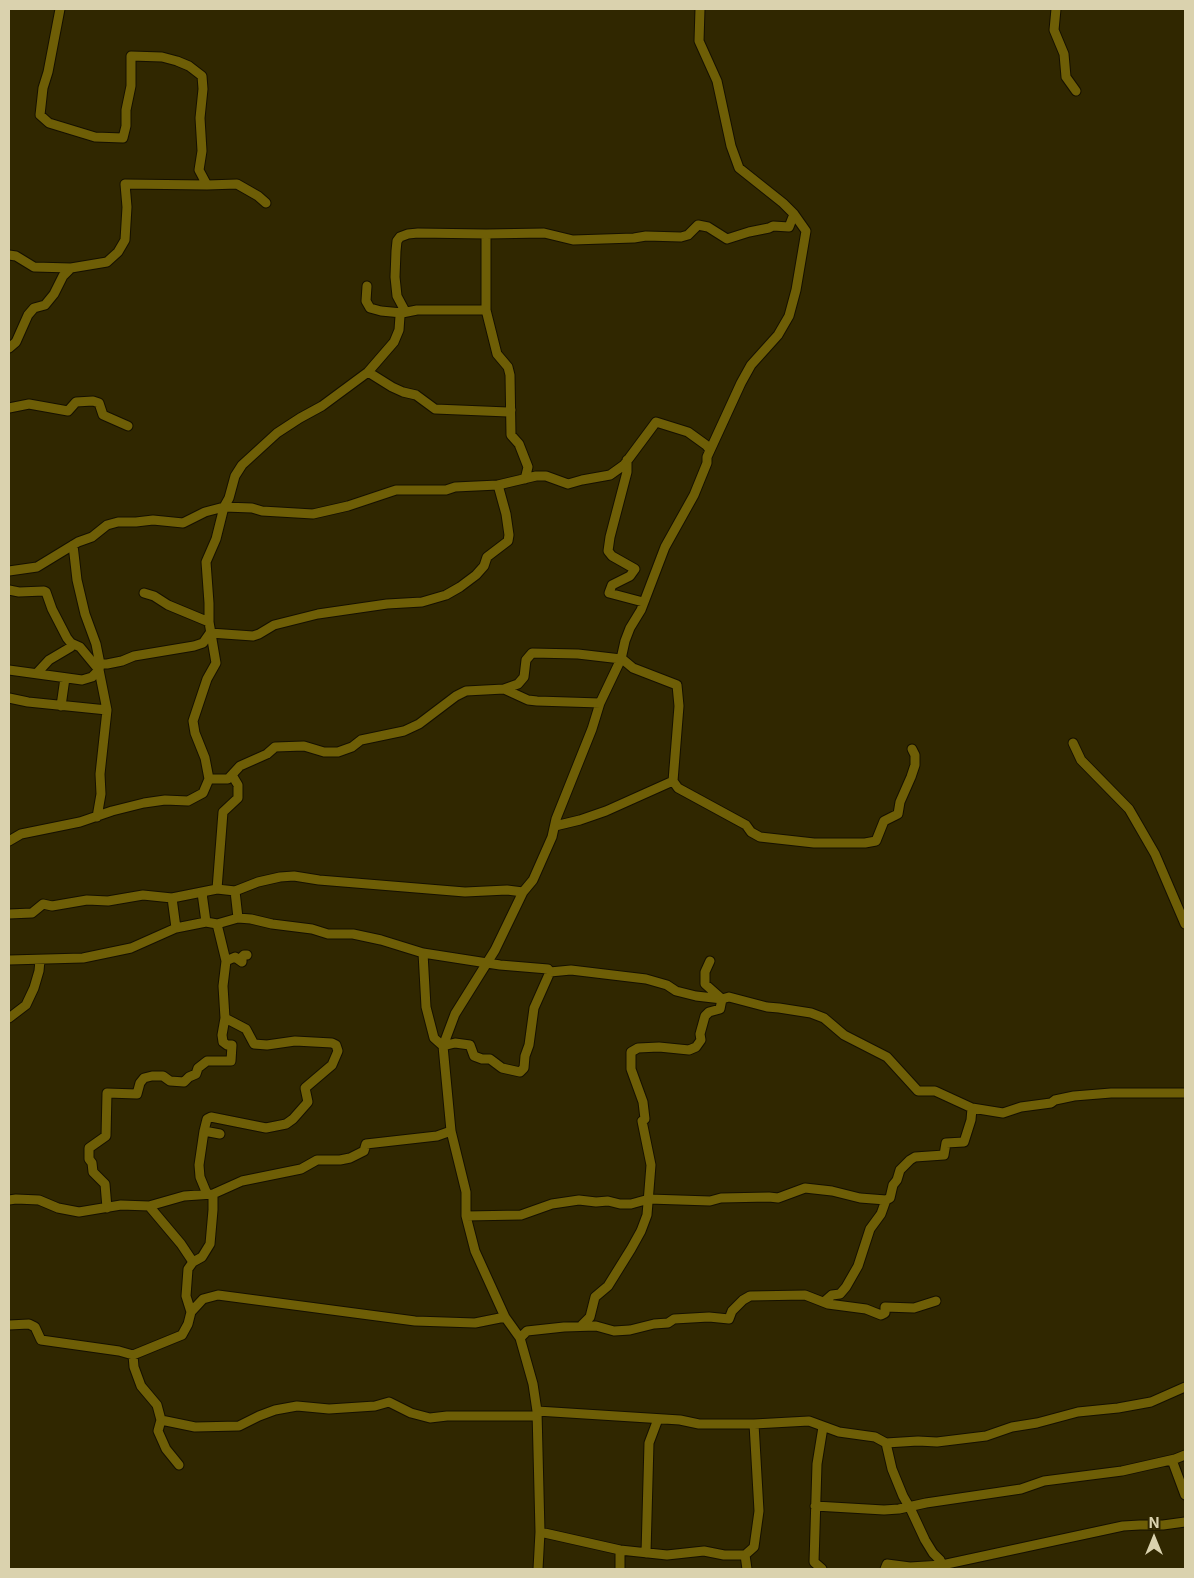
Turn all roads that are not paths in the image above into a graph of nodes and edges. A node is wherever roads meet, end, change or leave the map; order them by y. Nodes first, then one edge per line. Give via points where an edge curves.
1 (60, 9) edge
2 (700, 9) edge
3 (1056, 9) edge
4 (1076, 91) dead end
5 (207, 185) junction
6 (266, 204) dead end
7 (794, 214) junction
8 (486, 234) junction
9 (9, 255) edge
10 (71, 268) junction
11 (366, 286) dead end
12 (486, 310) junction
13 (403, 312) junction
14 (9, 348) edge
15 (368, 372) junction
16 (9, 408) edge
17 (511, 410) junction
18 (128, 426) dead end
19 (710, 450) junction
20 (627, 460) junction
21 (524, 479) junction
22 (498, 485) junction
23 (224, 507) junction
24 (73, 545) junction
25 (9, 570) edge
26 (9, 590) edge
27 (144, 593) dead end
28 (643, 602) junction
29 (209, 622) junction
30 (210, 633) junction
31 (71, 643) junction
32 (621, 658) junction
33 (100, 667) junction
34 (9, 670) edge
35 (37, 673) junction
36 (65, 678) junction
37 (504, 689) junction
38 (9, 698) edge
39 (600, 703) junction
40 (61, 706) junction
41 (107, 710) junction
42 (1073, 743) dead end
43 (912, 749) dead end
44 (232, 775) junction
45 (209, 779) junction
46 (673, 781) junction
47 (97, 818) junction
48 (555, 826) junction
49 (9, 841) edge
50 (217, 889) junction
51 (235, 891) junction
52 (523, 892) junction
53 (202, 894) junction
54 (172, 898) junction
55 (9, 914) edge
56 (238, 918) junction
57 (206, 922) junction
58 (217, 924) junction
59 (1185, 924) edge
60 (176, 928) junction
61 (423, 953) junction
62 (247, 955) dead end
63 (9, 960) edge
64 (40, 960) junction
65 (226, 961) junction
66 (710, 961) dead end
67 (487, 963) junction
68 (550, 972) junction
69 (722, 999) junction
70 (9, 1018) edge
71 (225, 1018) junction
72 (443, 1046) junction
73 (1185, 1093) edge
74 (972, 1108) junction
75 (204, 1131) junction
76 (450, 1131) junction
77 (220, 1134) dead end
78 (210, 1194) junction
79 (649, 1199) junction
80 (9, 1200) edge
81 (886, 1200) junction
82 (149, 1206) junction
83 (107, 1208) junction
84 (466, 1216) junction
85 (193, 1262) junction
86 (936, 1301) dead end
87 (824, 1302) junction
88 (191, 1312) junction
89 (505, 1318) junction
90 (9, 1325) edge
91 (582, 1325) junction
92 (520, 1338) junction
93 (133, 1354) junction
94 (1185, 1387) edge
95 (537, 1413) junction
96 (658, 1419) junction
97 (161, 1420) junction
98 (754, 1424) junction
99 (823, 1427) junction
100 (886, 1443) junction
101 (1185, 1455) edge
102 (1172, 1460) junction
103 (179, 1464) dead end
104 (1185, 1495) edge
105 (815, 1506) junction
106 (910, 1507) junction
107 (1185, 1522) edge
108 (540, 1532) junction
109 (620, 1550) junction
110 (646, 1553) junction
111 (745, 1555) junction
112 (942, 1567) edge
113 (538, 1569) edge
114 (620, 1569) edge
115 (747, 1569) edge
116 (822, 1569) edge
117 (885, 1569) edge

1 - 5 street via 40,115 49,123 96,137 123,138 131,86 131,56 162,57 189,66 202,76 199,170
2 - 7 street via 699,41 716,81 739,168
3 - 4 street via 1054,30 1064,54 1066,76
5 - 6 street via 237,184
5 - 10 street via 125,184 124,240 118,252 107,262
7 - 8 street via 788,227 773,226 727,239 708,227 698,225 681,237 573,240 544,233
7 - 19 street via 806,236 789,316 740,383
8 - 12 street
8 - 13 street via 418,233 400,237 395,277
9 - 10 street via 34,267
10 - 14 street via 45,305 34,308 28,315 16,342
11 - 13 street via 366,301 370,308 381,312
12 - 13 street
12 - 17 street via 497,354 508,367
13 - 15 street via 394,342
15 - 17 street via 392,388 416,394 435,409
15 - 23 street via 322,406 277,433 242,465
16 - 18 street via 29,404 68,411 76,402 94,401 103,415
17 - 21 street via 511,435 519,444 528,467
19 - 20 street via 688,432 656,422
19 - 28 street via 694,495 665,547
20 - 21 street via 610,475 568,484 546,476
20 - 28 street via 608,551 635,570 612,585 609,593
21 - 22 street
22 - 23 street via 396,490 313,514
22 - 30 street via 506,514 508,541 487,557 476,575 446,595 422,602 318,614 274,625 252,636
23 - 24 street via 183,523 153,520 112,523
23 - 29 street via 216,540 206,562
24 - 25 street via 37,567
24 - 33 street via 84,614 96,644
26 - 31 street via 46,592
27 - 29 street
28 - 32 street
29 - 30 street
30 - 33 street via 204,643 134,656
30 - 45 street via 216,662 193,721
31 - 33 street
31 - 35 street via 71,647 49,660
32 - 37 street via 532,653 526,660 524,677 518,684
32 - 39 street
32 - 46 street via 633,668 677,685 679,706
33 - 36 street via 92,677 82,680
33 - 41 street
34 - 35 street
35 - 36 street
36 - 40 street
37 - 39 street via 537,702
37 - 44 street via 466,691 419,724 404,731 361,740 338,752 304,746 275,747 240,766
38 - 40 street
39 - 48 street
40 - 41 street
41 - 47 street
42 - 59 street via 1081,760 1130,809 1155,854
43 - 46 street via 915,765 898,814 884,822 876,840 865,843 814,843 760,837 746,824 678,788
44 - 45 street via 228,779
44 - 50 street via 238,785 238,798 223,812
45 - 47 street via 203,793 188,801 153,802 112,811
46 - 48 street via 606,811
47 - 49 street via 21,834
48 - 52 street via 533,880
50 - 51 street
50 - 53 street
51 - 52 street via 267,880 294,876 465,892
51 - 56 street
52 - 67 street
53 - 54 street
53 - 57 street
54 - 55 street via 143,896 52,906 43,904 32,914
54 - 60 street
56 - 58 street
56 - 61 street via 328,934 353,934
57 - 58 street
57 - 60 street
58 - 65 street
60 - 64 street via 131,948 83,958
61 - 67 street
61 - 72 street via 428,1014 434,1038
62 - 65 street via 244,954 242,962 235,957
63 - 64 street
64 - 70 street via 39,972 26,1005
65 - 71 street via 223,986
66 - 69 street via 705,984
67 - 68 street via 548,969
67 - 72 street via 455,1014
68 - 69 street via 572,970 646,978 686,994
68 - 72 street via 534,1008 524,1068 520,1072 474,1056 470,1045
69 - 74 street via 729,997 766,1008 811,1013 824,1018 844,1035 887,1057 918,1091 935,1091
69 - 79 street via 720,1009 705,1016 701,1040 696,1047 689,1050 659,1046 631,1052 631,1069 643,1102 645,1119 642,1121 651,1164
71 - 75 street via 246,1029 254,1044 332,1044 338,1050 332,1065 305,1088 308,1102 286,1124 266,1128 211,1117 207,1119
71 - 83 street via 223,1042 232,1045 231,1061 207,1061 184,1082 170,1081 163,1076 144,1078 138,1094 107,1093 106,1136 89,1148 89,1159 93,1172 105,1184
72 - 76 street
73 - 74 street via 1074,1096 1003,1113
74 - 81 street via 964,1142 946,1143 944,1155 910,1160 900,1170 890,1198
75 - 77 street
75 - 78 street via 200,1177
76 - 78 street via 437,1136 366,1144 364,1151 350,1158 317,1160 301,1169 242,1181
76 - 84 street via 466,1192
78 - 82 street via 184,1196
78 - 85 street via 213,1210 210,1244 202,1257
79 - 81 street via 778,1198 805,1188
79 - 84 street via 631,1204 579,1200 552,1204 521,1215
79 - 91 street via 641,1231 608,1286 595,1297 590,1317
80 - 83 street via 39,1200 79,1212
81 - 87 street via 846,1287
82 - 83 street via 121,1204
82 - 85 street
84 - 89 street via 474,1251
85 - 88 street via 188,1269 186,1296
86 - 87 street via 914,1308 886,1307 881,1315 866,1309
87 - 91 street via 805,1295 750,1296 732,1310 729,1319 674,1319 668,1323 614,1331
88 - 89 street via 203,1299 218,1294 415,1321 475,1324
88 - 93 street via 182,1334
89 - 92 street
90 - 93 street via 29,1324 35,1327 41,1340
91 - 92 street via 527,1331
92 - 95 street via 533,1384
93 - 97 street via 141,1386 157,1404
94 - 100 street via 1151,1402 1078,1412 986,1436 937,1442
95 - 96 street
95 - 97 street via 430,1418 389,1402 329,1409 297,1406 275,1410 239,1426 194,1427
95 - 108 street
96 - 98 street via 699,1424
96 - 110 street via 649,1443
97 - 103 street via 158,1431
98 - 99 street via 809,1421
98 - 111 street via 759,1511 754,1547
99 - 100 street via 875,1437
99 - 105 street
100 - 106 street via 892,1470
101 - 102 street
102 - 104 street
102 - 106 street
105 - 106 street via 884,1510
105 - 116 street via 814,1562
106 - 112 street
107 - 112 street via 1163,1526 1124,1526
108 - 109 street
108 - 113 street
109 - 110 street
109 - 114 street
110 - 111 street via 667,1555 704,1551
111 - 115 street
112 - 117 street via 887,1564

